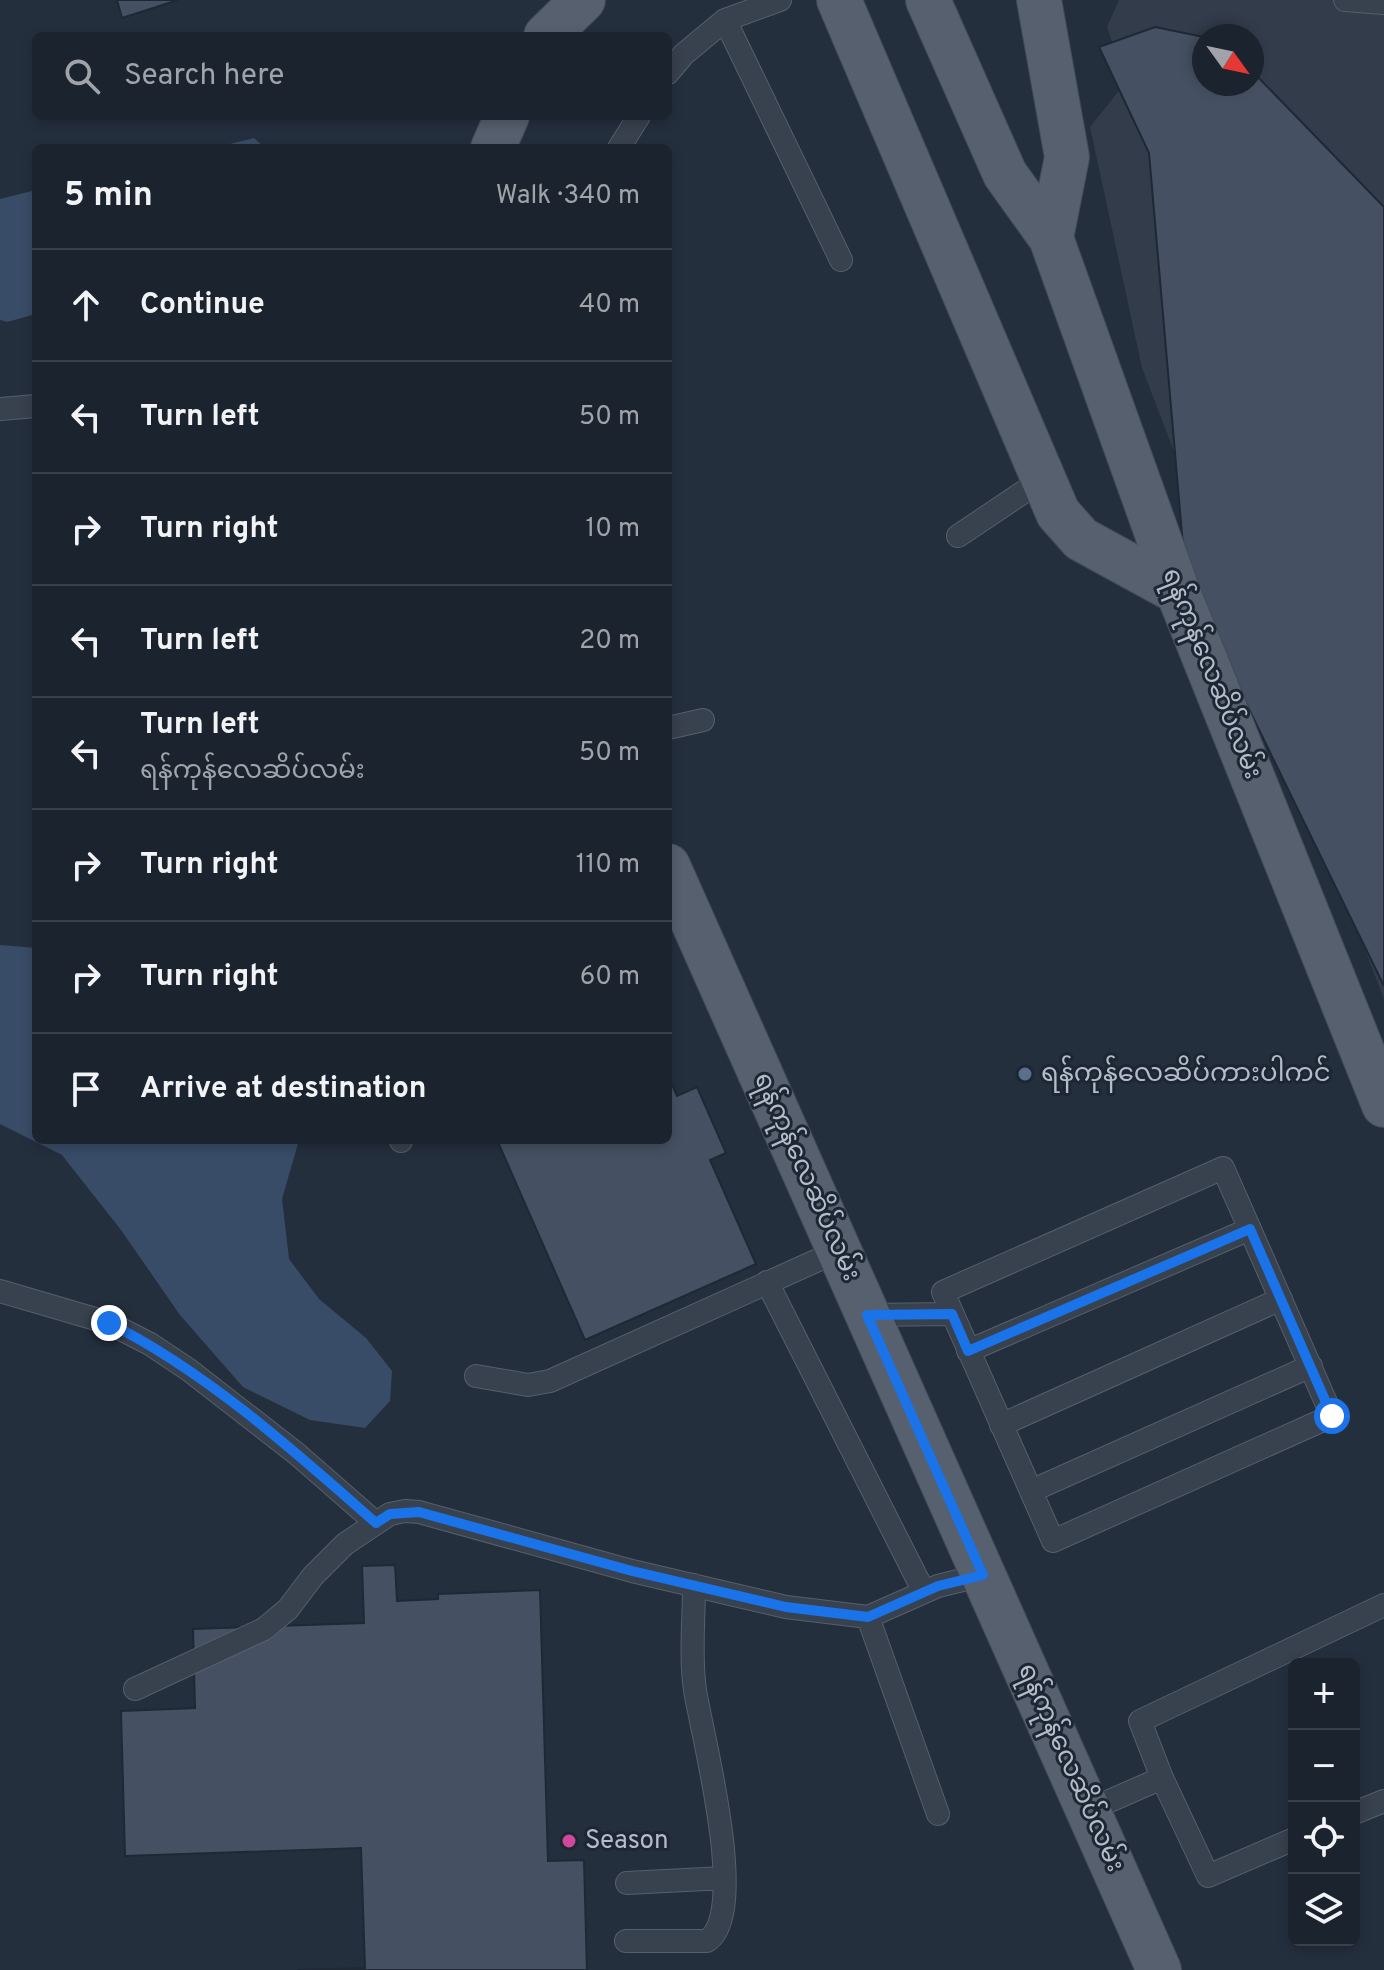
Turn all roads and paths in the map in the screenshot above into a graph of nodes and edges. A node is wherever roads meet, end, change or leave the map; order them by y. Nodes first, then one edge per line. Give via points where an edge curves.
1 (563, 0) edge
2 (583, 0) edge
3 (780, 0) edge
4 (839, 0) edge
5 (928, 0) edge
6 (1039, 0) edge
7 (1345, 0) edge
8 (1384, 3) edge
9 (725, 20) junction
10 (547, 32) edge
11 (549, 32) edge
12 (672, 68) edge
13 (505, 120) edge
14 (636, 120) edge
15 (495, 144) edge
16 (622, 144) edge
17 (1051, 238) junction
18 (841, 260) dead end
19 (32, 406) edge
20 (0, 409) edge
21 (1043, 479) junction
22 (958, 536) dead end
23 (1178, 592) junction
24 (703, 720) dead end
25 (672, 727) edge
26 (672, 885) edge
27 (680, 924) edge
28 (1384, 1105) edge
29 (1250, 1229) junction
30 (838, 1251) junction
31 (767, 1282) junction
32 (0, 1291) edge
33 (1281, 1299) junction
34 (952, 1314) junction
35 (867, 1315) junction
36 (968, 1351) junction
37 (1311, 1366) junction
38 (476, 1376) dead end
39 (1001, 1425) junction
40 (1031, 1491) junction
41 (376, 1523) junction
42 (983, 1575) junction
43 (694, 1585) junction
44 (924, 1592) junction
45 (1384, 1605) edge
46 (868, 1617) junction
47 (135, 1689) dead end
48 (1162, 1778) junction
49 (1384, 1801) edge
50 (1089, 1810) junction
51 (1360, 1811) edge
52 (938, 1814) dead end
53 (1288, 1842) edge
54 (724, 1878) junction
55 (627, 1883) dead end
56 (626, 1941) dead end
57 (1159, 1970) edge

1 - 10 main road
2 - 11 main road
3 - 9 lane
4 - 21 main road
5 - 17 main road, ရန်ကုန်လေဆိပ်လမ်း via 1005,174
6 - 17 main road via 1067,157
7 - 8 lane
9 - 12 lane
9 - 18 lane
13 - 15 main road
14 - 16 lane
17 - 23 main road, ရန်ကုန်လေဆိပ်လမ်း
19 - 20 lane
21 - 22 lane
21 - 23 main road via 1058,513 1081,539
23 - 28 main road, ရန်ကုန်လေဆိပ်လမ်း
24 - 25 lane
26 - 27 main road, ရန်ကုန်လေဆိပ်လမ်း
27 - 30 main road, ရန်ကုန်လေဆိပ်လမ်း
29 - 33 lane
29 - 34 lane via 1223,1168 943,1292
29 - 36 lane
30 - 31 lane
30 - 35 main road, ရန်ကုန်လေဆိပ်လမ်း
31 - 38 lane via 550,1381 528,1385
31 - 44 lane
32 - 41 lane via 109,1323 150,1344 297,1454
33 - 37 lane
33 - 39 lane
34 - 35 lane
34 - 36 lane
35 - 42 main road, ရန်ကုန်လေဆိပ်လမ်း
36 - 39 lane
37 - 40 lane
37 - 40 lane via 1332,1416 1053,1541
39 - 40 lane
41 - 43 lane via 390,1514 419,1512
41 - 47 lane via 345,1544 264,1629
42 - 44 lane
42 - 50 main road, ရန်ကုန်လေဆိပ်လမ်း
43 - 46 lane via 786,1607
43 - 54 lane via 694,1688 719,1818
44 - 46 lane
45 - 48 lane via 1140,1721
46 - 52 lane
48 - 50 lane
48 - 53 lane via 1208,1876
49 - 51 lane
50 - 57 main road, ရန်ကုန်လေဆိပ်လမ်း
54 - 55 lane
54 - 56 lane via 722,1915 707,1941

